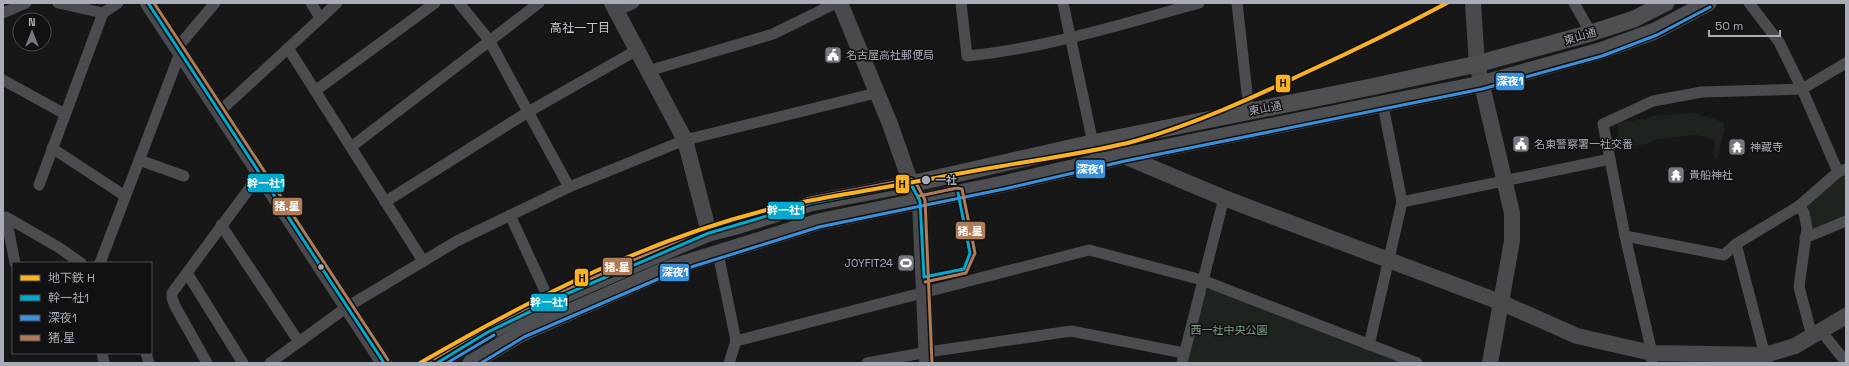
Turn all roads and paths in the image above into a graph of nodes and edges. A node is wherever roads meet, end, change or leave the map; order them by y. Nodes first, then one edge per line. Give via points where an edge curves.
1 (26, 3) edge
2 (58, 3) edge
3 (118, 3) edge
4 (148, 3) edge
5 (215, 3) edge
6 (310, 3) edge
7 (337, 3) edge
8 (435, 3) edge
9 (459, 3) edge
10 (539, 3) edge
11 (634, 3) edge
12 (836, 3) edge
13 (840, 3) edge
14 (961, 3) edge
15 (1063, 3) edge
16 (1199, 3) edge
17 (1237, 3) edge
18 (1473, 3) edge
19 (1574, 3) edge
20 (1666, 3) edge
21 (1708, 3) edge
22 (1749, 3) edge
23 (615, 7) edge
24 (3, 13) edge
25 (103, 13) junction
26 (320, 18) junction
27 (1591, 33) junction
28 (1070, 38) junction
29 (489, 40) junction
30 (288, 48) junction
31 (179, 50) junction
32 (637, 50) junction
33 (1846, 63) edge
34 (1477, 64) junction
35 (648, 71) junction
36 (3, 80) edge
37 (1481, 84) junction
38 (1802, 88) junction
39 (315, 91) junction
40 (876, 93) junction
41 (1383, 105) junction
42 (1249, 111) junction
43 (220, 112) junction
44 (528, 112) junction
45 (65, 114) junction
46 (685, 140) junction
47 (1092, 143) junction
48 (350, 147) junction
49 (52, 148) junction
50 (1124, 156) junction
51 (1610, 159) junction
52 (139, 160) junction
53 (1097, 162) junction
54 (1842, 170) edge
55 (260, 174) junction
56 (184, 176) dead end
57 (1504, 182) junction
58 (911, 184) junction
59 (39, 185) dead end
60 (569, 187) junction
61 (125, 196) junction
62 (1224, 198) junction
63 (920, 201) junction
64 (385, 202) junction
65 (1402, 202) junction
66 (1799, 206) junction
67 (510, 215) junction
68 (5, 216) edge
69 (1846, 221) edge
70 (221, 225) junction
71 (709, 233) junction
72 (1625, 236) junction
73 (1805, 238) junction
74 (1736, 244) junction
75 (718, 253) junction
76 (423, 261) junction
77 (15, 262) edge
78 (80, 262) edge
79 (100, 262) edge
80 (1390, 262) junction
81 (187, 273) junction
82 (1202, 280) junction
83 (924, 292) junction
84 (550, 302) junction
85 (1500, 302) junction
86 (347, 307) junction
87 (1846, 316) edge
88 (1817, 333) junction
89 (736, 341) junction
90 (299, 342) junction
91 (1369, 345) junction
92 (927, 357) edge
93 (1183, 358) edge
94 (1652, 358) edge
95 (1766, 359) edge
96 (480, 361) edge
97 (1414, 362) edge
98 (1846, 362) edge
99 (207, 363) edge
100 (243, 363) edge
101 (270, 363) edge
102 (384, 363) edge
103 (437, 363) edge
104 (728, 363) edge
105 (867, 363) edge
106 (1490, 363) edge

1 - 24 street
2 - 25 street
3 - 25 street
4 - 31 street
5 - 31 street
6 - 26 street
7 - 26 street
8 - 39 street
9 - 29 street
10 - 29 street
11 - 23 street
12 - 35 street via 773,34
13 - 40 street
14 - 28 street via 967,56
15 - 28 street
16 - 28 street
17 - 42 street
18 - 34 street
19 - 27 street
20 - 27 main road, 東山通 via 1634,19
21 - 37 main road, 東山通 via 1655,31 1600,51
22 - 38 street via 1779,42
23 - 32 street
25 - 45 street
26 - 30 street
27 - 34 main road, 東山通
28 - 47 street
29 - 44 street
29 - 48 street
30 - 39 street
30 - 43 street
31 - 43 street
31 - 52 street
32 - 35 street
32 - 44 street
33 - 38 street
34 - 37 street
34 - 42 main road, 東山通
35 - 46 street
36 - 45 street
37 - 41 main road, 東山通
37 - 57 street
38 - 51 street via 1702,92 1653,101 1603,124
38 - 54 street
39 - 48 street
40 - 46 street
40 - 58 street
41 - 50 main road, 東山通
41 - 65 street
42 - 47 main road, 東山通
43 - 55 street
44 - 60 street
44 - 64 street
45 - 49 street
46 - 60 street
46 - 71 street
47 - 53 street
47 - 58 main road, 東山通
48 - 64 street
49 - 59 street
49 - 61 street
50 - 53 main road, 東山通
50 - 62 street
51 - 57 street
51 - 72 street
52 - 56 street
52 - 61 street
53 - 63 main road, 東山通
54 - 66 street
55 - 70 street
55 - 86 street
57 - 65 street
57 - 85 street via 1512,214 1512,241
58 - 63 street
58 - 71 main road, 東山通 via 811,203
60 - 67 street
61 - 79 street
62 - 80 street
62 - 82 street
63 - 75 main road, 東山通 via 818,222
63 - 83 street
64 - 76 street
65 - 80 street
66 - 73 street via 1804,213 1807,228
66 - 74 street
67 - 76 street via 457,240
67 - 84 street
68 - 77 street
68 - 78 street
69 - 73 street
70 - 81 street
70 - 90 street
71 - 84 main road, 東山通
72 - 74 street via 1724,254
72 - 94 street
73 - 88 street via 1799,287
74 - 95 street
75 - 89 street
75 - 96 main road, 東山通 via 670,268 522,333
76 - 86 street
80 - 85 street
80 - 91 street
81 - 99 street via 172,293 172,298
81 - 100 street
82 - 83 street via 1089,250
82 - 91 street
82 - 93 street
83 - 89 street
83 - 92 street
84 - 103 main road, 東山通 via 488,332
85 - 94 street via 1577,336
85 - 106 street
86 - 90 street
86 - 102 street
87 - 88 street
88 - 95 street
88 - 98 street
89 - 104 street
90 - 101 street
91 - 97 street
92 - 93 street via 1071,331
92 - 105 street
94 - 95 street

